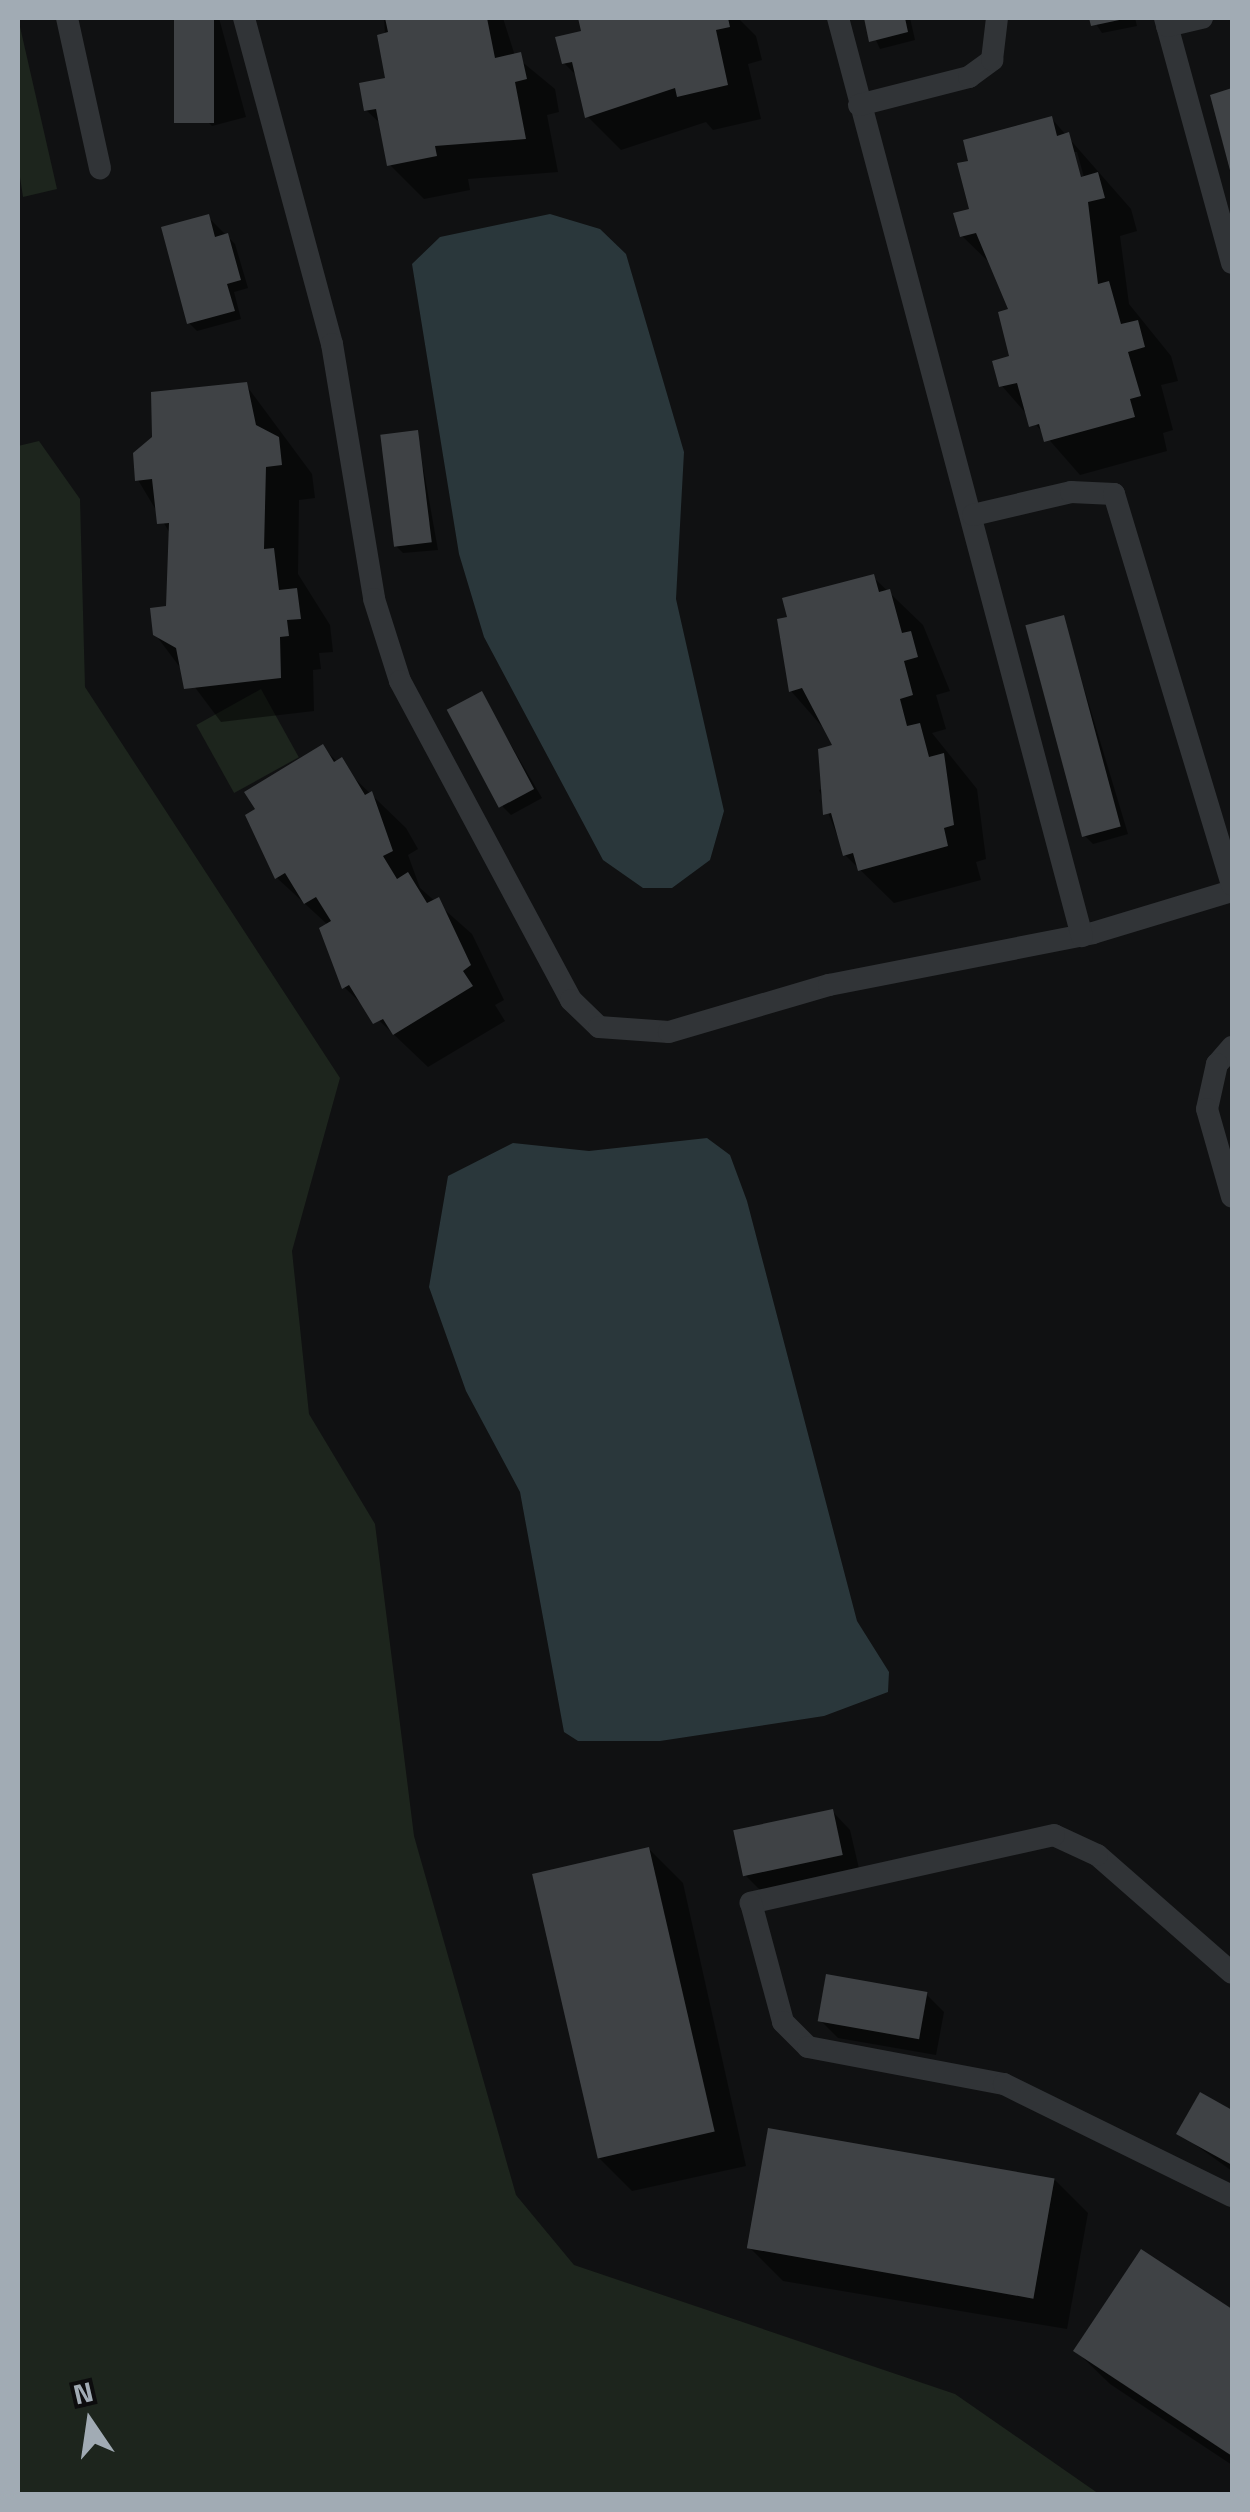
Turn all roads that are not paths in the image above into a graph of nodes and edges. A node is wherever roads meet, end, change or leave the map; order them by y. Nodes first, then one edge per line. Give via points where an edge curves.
1 (67, 18) edge
2 (244, 18) edge
3 (838, 18) edge
4 (997, 18) edge
5 (1202, 18) edge
6 (1166, 22) edge
7 (859, 105) junction
8 (100, 168) dead end
9 (1232, 262) edge
10 (973, 515) junction
11 (1232, 888) edge
12 (1082, 936) junction
13 (1232, 1047) edge
14 (1232, 1198) edge
15 (1232, 1973) edge
16 (1232, 2196) edge

1 - 8 lane
2 - 12 lane via 332,344 374,600 400,682 572,1000 598,1027 669,1032 830,985
3 - 7 lane
4 - 7 lane via 992,60 970,77
5 - 6 lane
6 - 9 lane
7 - 10 lane
10 - 11 lane via 1072,492 1114,494
10 - 12 lane
11 - 12 lane
13 - 14 lane via 1217,1064 1206,1109
15 - 16 lane via 1097,1855 1054,1835 750,1903 783,2022 808,2046 1004,2084

